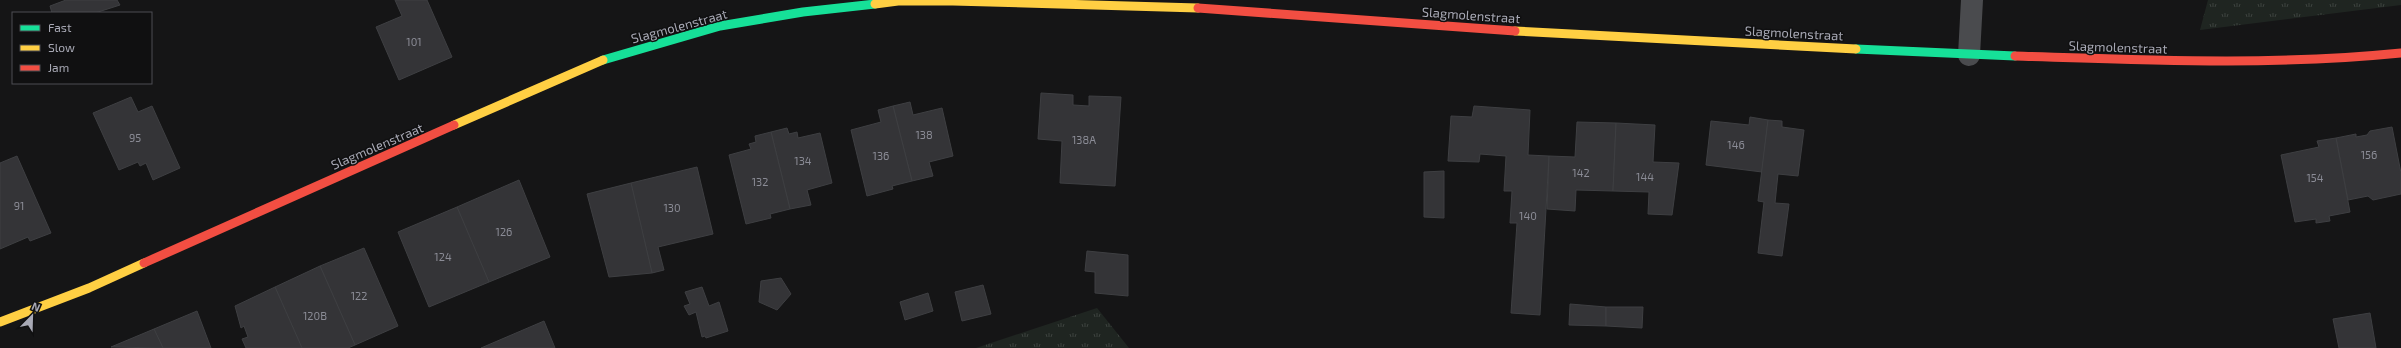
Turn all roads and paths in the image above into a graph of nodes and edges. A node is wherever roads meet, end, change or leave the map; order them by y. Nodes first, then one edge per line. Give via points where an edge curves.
1 (1972, 0) edge
2 (802, 6) edge
3 (2401, 53) edge
4 (1969, 55) junction
5 (0, 322) edge

1 - 4 street
2 - 4 street, Slagmolenstraat via 953,1 1176,8 1559,34
2 - 5 street, Slagmolenstraat via 720,26 598,62 257,211 89,288
3 - 4 street, Slagmolenstraat via 2329,60 2199,62

